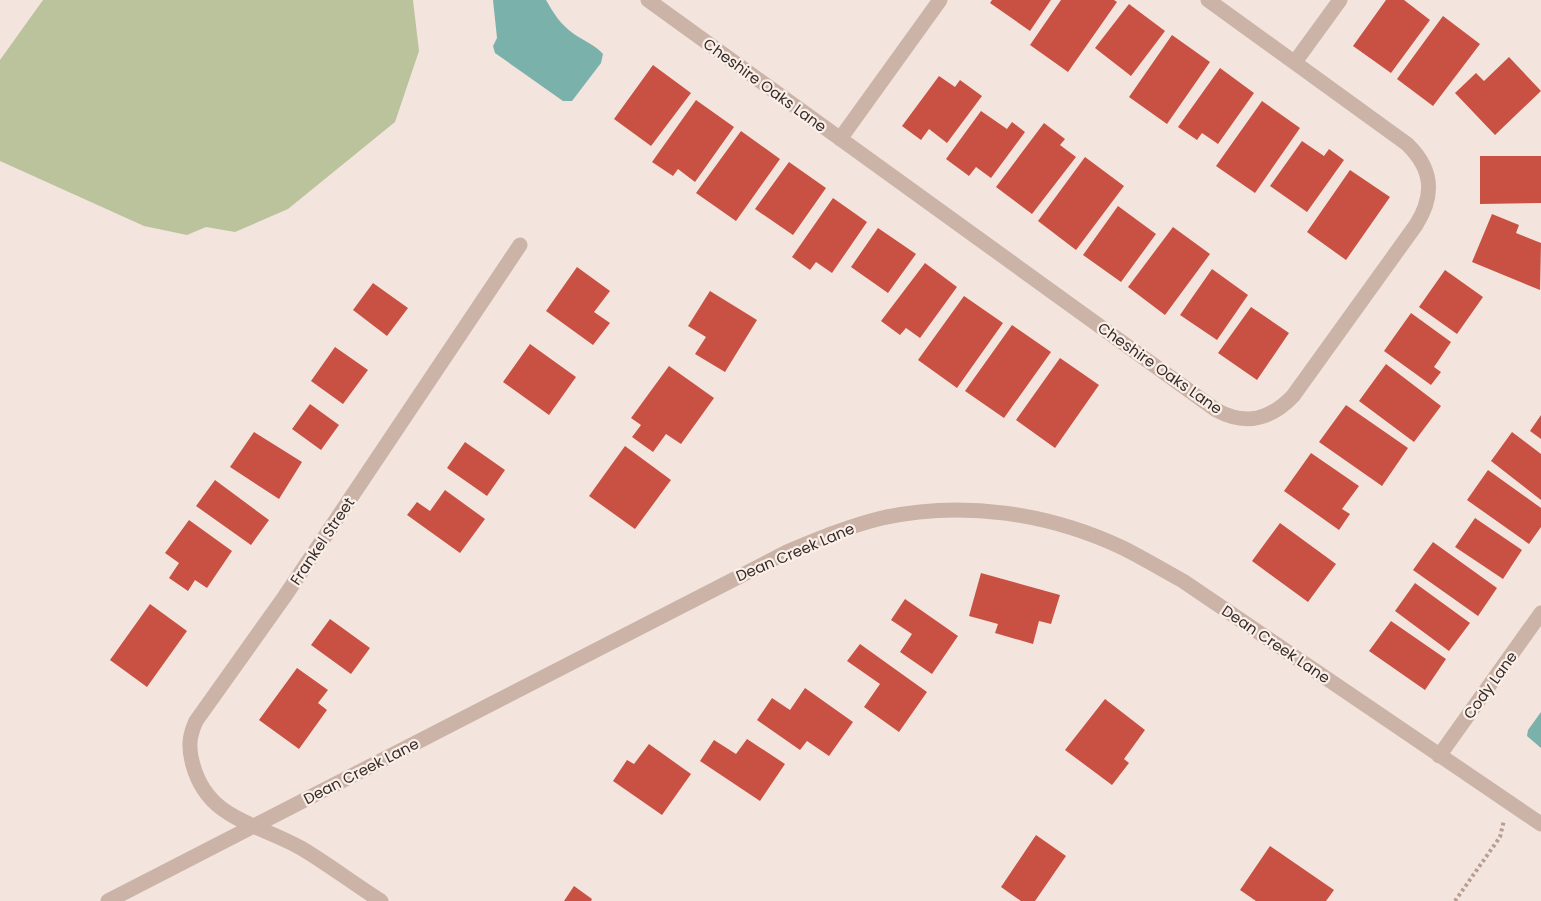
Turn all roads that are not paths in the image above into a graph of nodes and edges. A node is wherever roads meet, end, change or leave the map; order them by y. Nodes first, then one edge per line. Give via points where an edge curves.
1 (648, 0) edge
2 (940, 0) edge
3 (1208, 0) edge
4 (1340, 0) edge
5 (1295, 62) junction
6 (840, 139) junction
7 (520, 245) dead end
8 (1541, 613) edge
9 (1438, 756) junction
10 (1541, 824) edge
11 (254, 826) junction
12 (108, 901) edge
13 (381, 901) edge

1 - 6 street, Cheshire Oaks Lane
2 - 6 street
3 - 5 street, Cheshire Oaks Lane
4 - 5 street
5 - 6 street, Cheshire Oaks Lane via 1416,152 1427,172 1429,194 1423,215 1293,396 1275,411 1253,419 1216,410
7 - 11 street, Frankel Street via 189,735 190,754 205,793 217,807
8 - 9 street, Cody Lane
9 - 10 street, Dean Creek Lane
9 - 11 street, Dean Creek Lane via 1183,581 1124,548 1035,518 930,511 857,525 787,552
11 - 12 street, Dean Creek Lane
11 - 13 street, Frankel Street via 299,848

